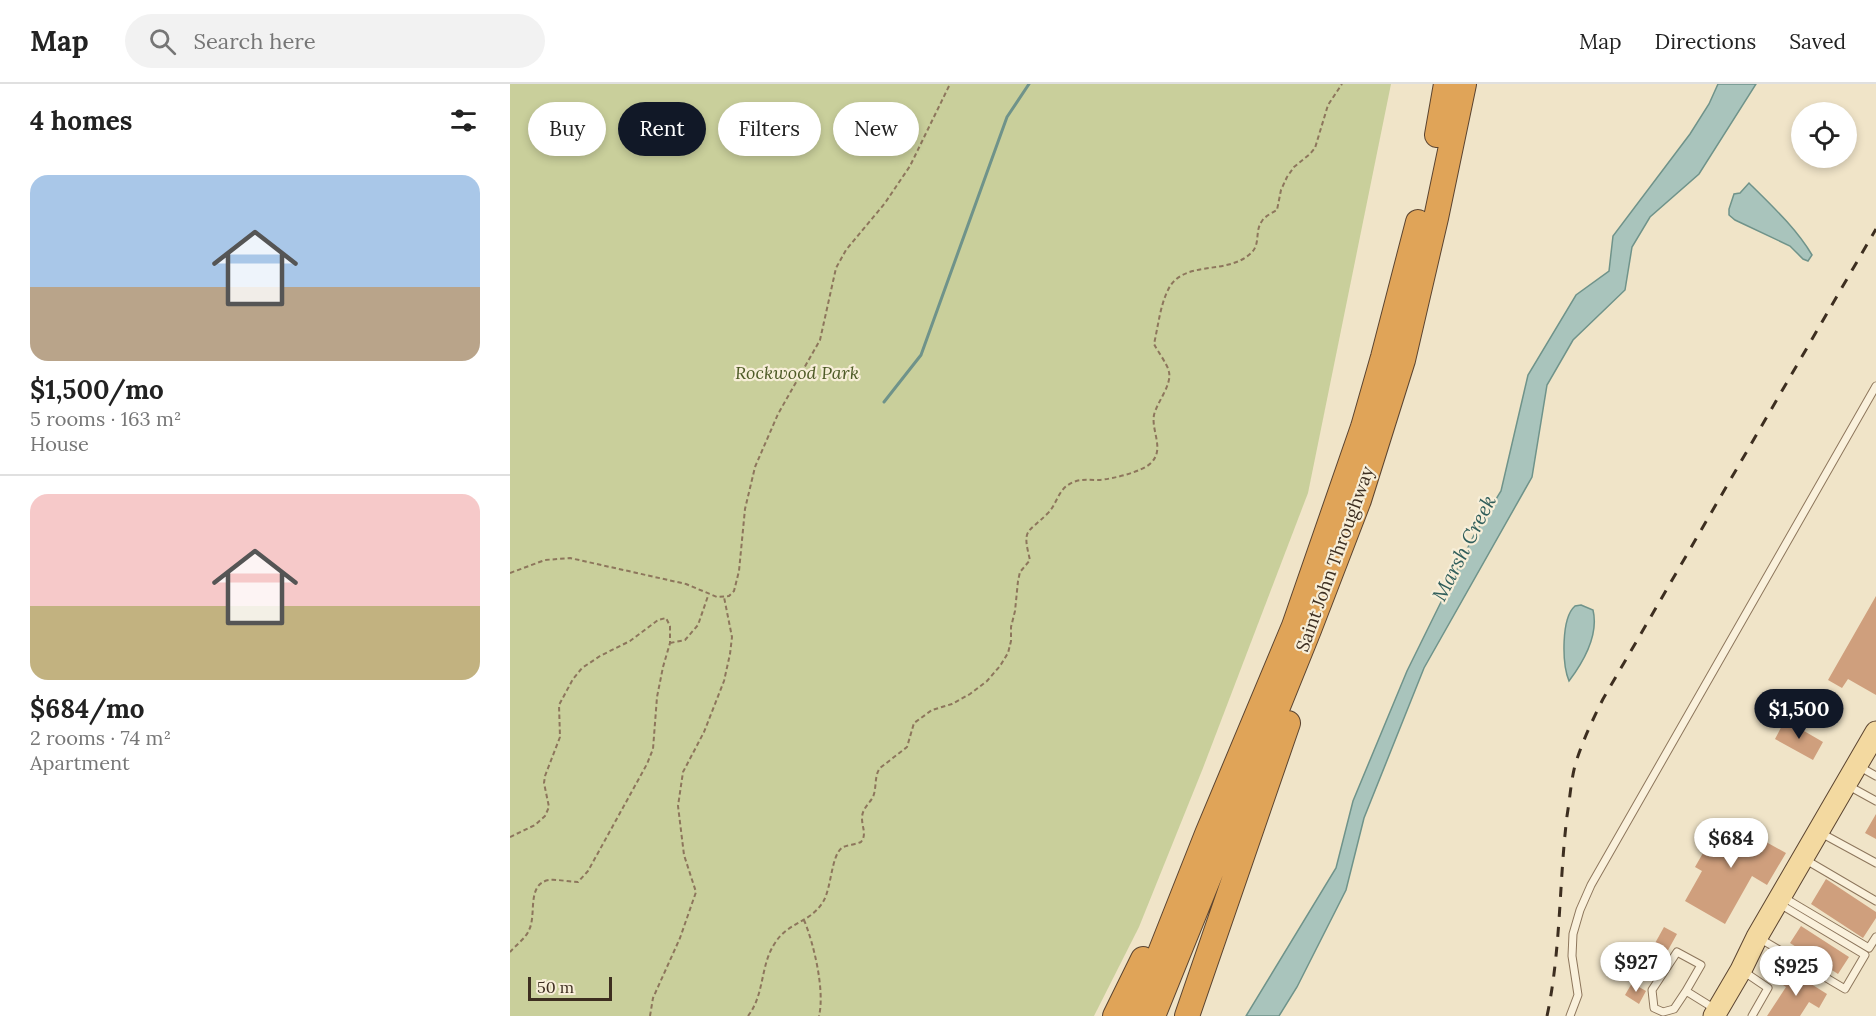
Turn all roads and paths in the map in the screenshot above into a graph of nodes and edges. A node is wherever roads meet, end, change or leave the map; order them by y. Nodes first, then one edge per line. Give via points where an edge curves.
1 (950, 84) edge
2 (1342, 84) edge
3 (1446, 84) edge
4 (1464, 84) edge
5 (1876, 386) edge
6 (1359, 500) junction
7 (510, 573) edge
8 (709, 593) junction
9 (724, 597) junction
10 (670, 643) junction
11 (1875, 736) edge
12 (1857, 765) junction
13 (1876, 776) edge
14 (1846, 784) junction
15 (1876, 801) edge
16 (1818, 831) junction
17 (1207, 834) junction
18 (510, 837) edge
19 (1803, 858) junction
20 (1876, 863) edge
21 (1779, 899) junction
22 (1876, 902) edge
23 (804, 920) junction
24 (1757, 936) junction
25 (1876, 937) edge
26 (510, 952) edge
27 (1741, 970) junction
28 (1686, 991) junction
29 (1716, 1013) edge
30 (1754, 1015) edge
31 (650, 1016) edge
32 (748, 1016) edge
33 (819, 1016) edge
34 (1115, 1016) edge
35 (1135, 1016) edge
36 (1153, 1016) edge
37 (1187, 1016) edge
38 (1570, 1016) edge

1 - 9 path via 910,166 836,268 820,340 778,414 755,467 745,509 740,571 734,591
2 - 23 path via 1328,105 1315,148 1294,167 1281,190 1277,210 1262,221 1253,251 1220,267 1182,274 1167,291 1154,344 1169,370 1169,378 1154,413 1157,453 1151,464 1131,473 1065,486 1048,513 1030,528 1026,542 1030,560 1020,572 1008,653 987,681 970,694 932,710 914,723 907,747 877,772 874,794 863,810 864,837 837,853 830,888 814,915
3 - 17 highway, Saint John Throughway via 1416,230 1363,427 1294,626
4 - 6 highway, Saint John Throughway via 1403,360
5 - 38 lane via 1591,885 1573,934 1578,995
6 - 36 highway, Saint John Throughway
6 - 37 highway via 1320,633
7 - 8 path via 545,560 570,558 686,584
8 - 9 path
8 - 10 path via 698,625 685,640
9 - 31 path via 732,637 730,654 704,732 683,772 678,806 684,855 696,892 653,998
10 - 18 path via 666,618 658,620 582,668 559,705 560,737 544,783 549,807 535,825
10 - 26 path via 657,697 653,749 647,764 588,871 578,882 553,880 539,886 533,897 529,932
11 - 12 main road
12 - 13 lane
12 - 14 main road
14 - 15 lane
14 - 16 main road
16 - 19 main road
16 - 20 lane
17 - 34 highway
17 - 35 highway, Saint John Throughway
19 - 21 main road
19 - 22 lane
21 - 24 main road
21 - 24 lane via 1865,955 1845,989
21 - 25 lane via 1869,948
23 - 32 path via 775,942 760,993
23 - 33 path via 818,967
24 - 27 main road
27 - 29 main road
27 - 30 lane via 1768,988
28 - 28 lane via 1701,965 1677,952 1652,990 1654,1008 1663,1012 1674,1010
28 - 29 lane

